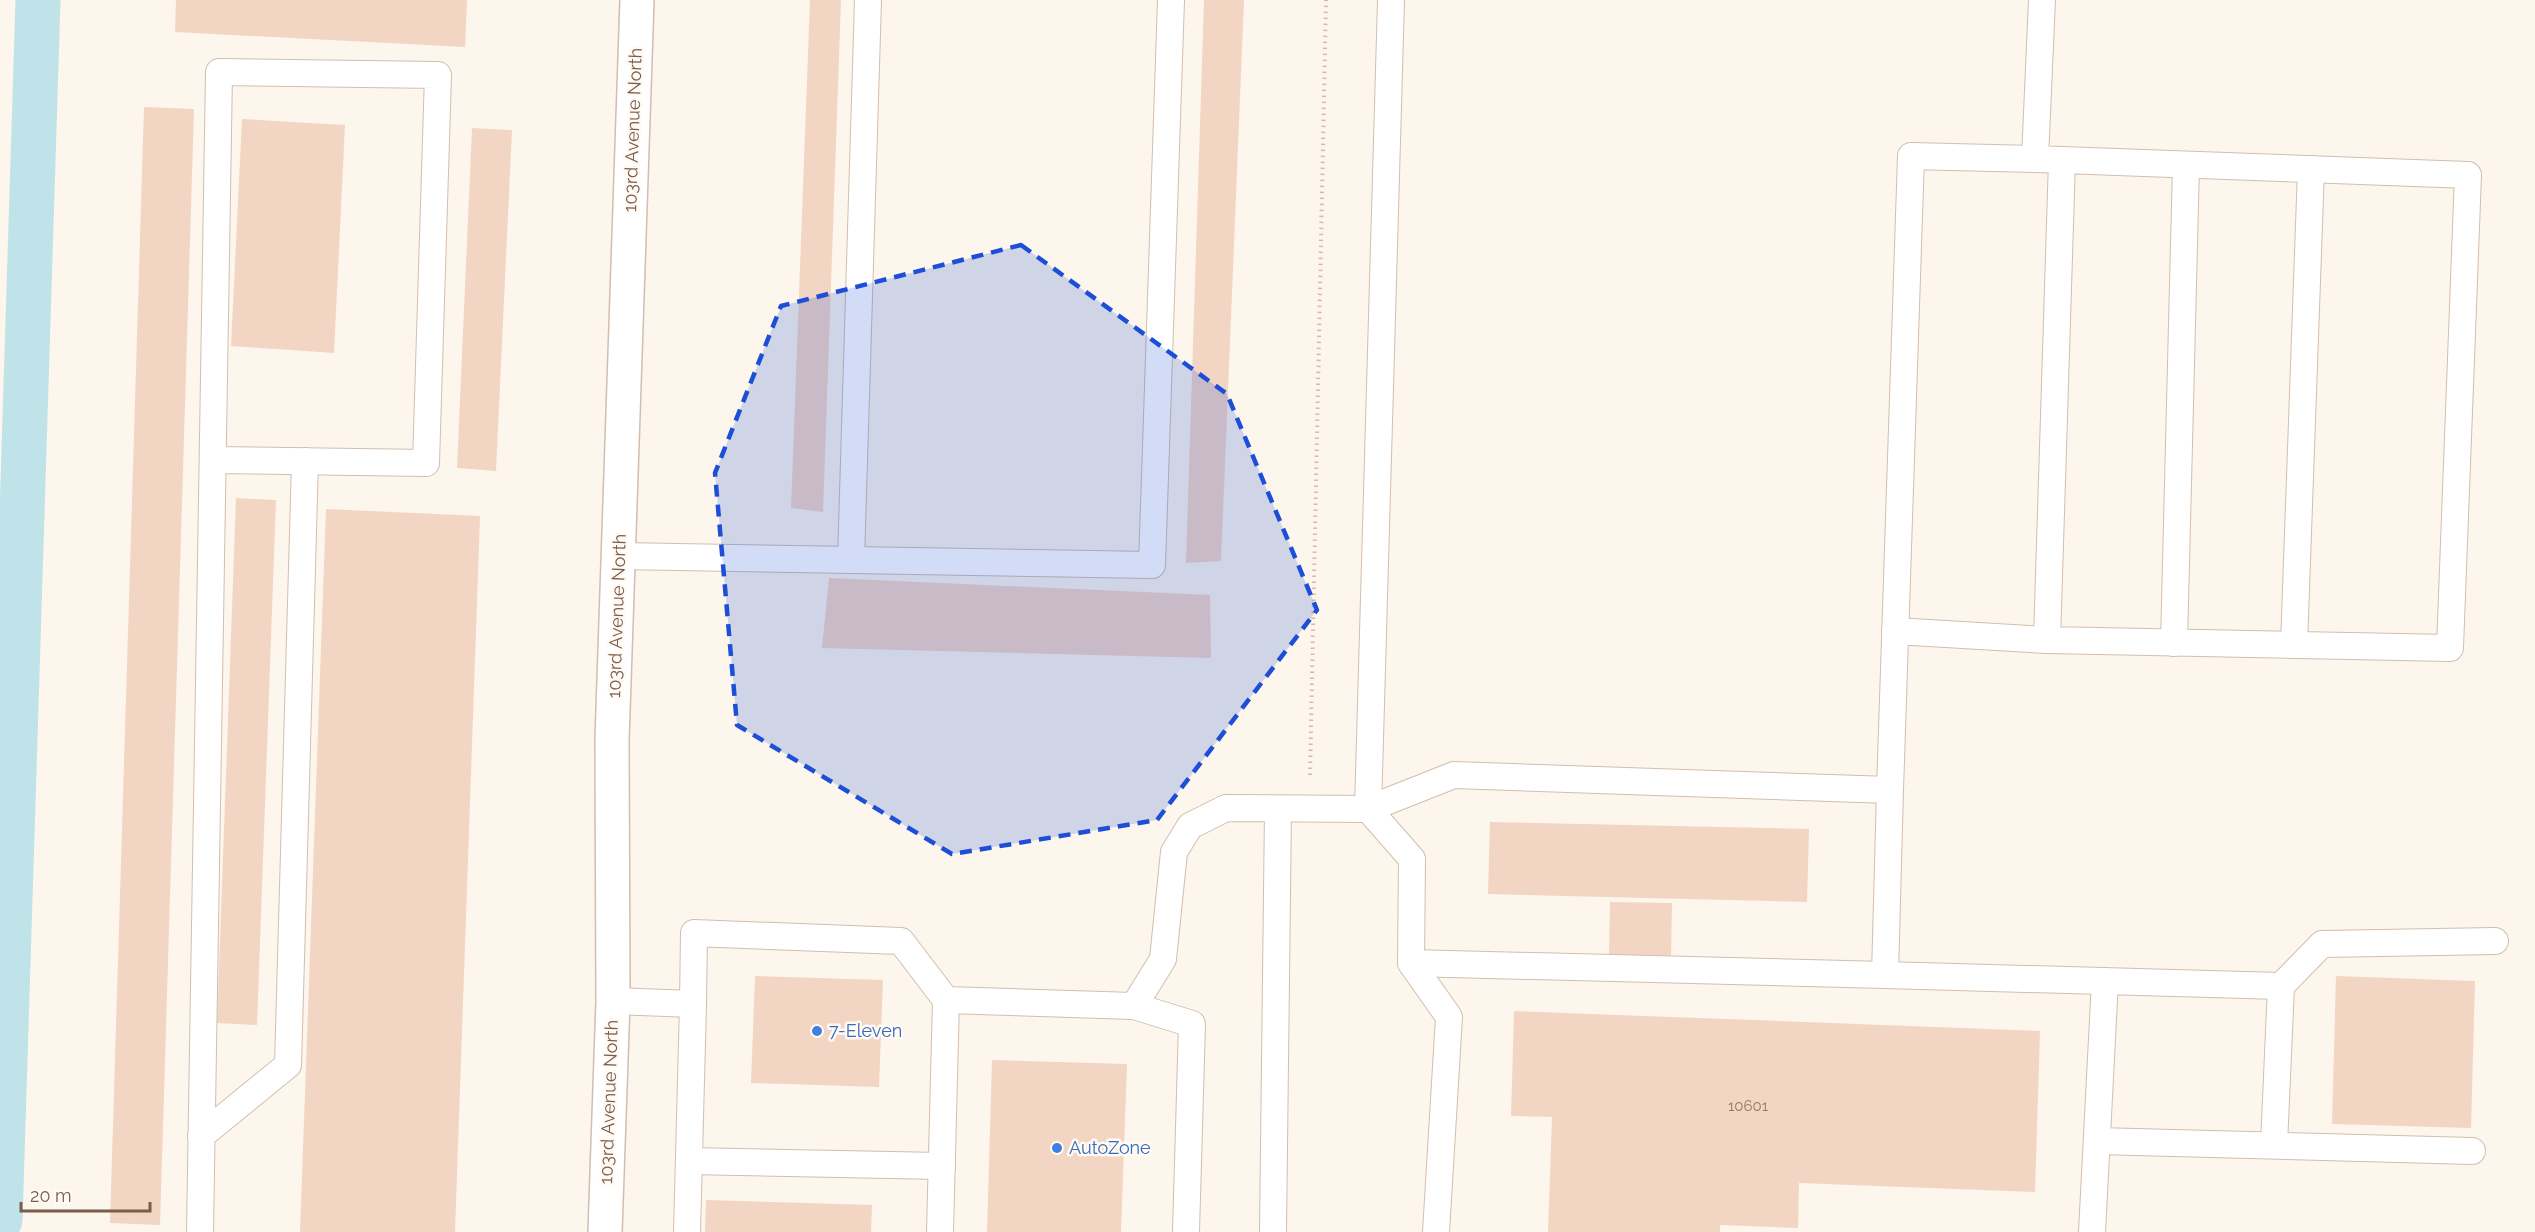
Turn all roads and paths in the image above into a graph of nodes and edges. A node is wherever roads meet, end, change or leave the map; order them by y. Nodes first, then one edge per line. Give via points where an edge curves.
1 (637, 0) edge
2 (868, 0) edge
3 (1171, 0) edge
4 (1326, 0) edge
5 (1391, 0) edge
6 (2042, 0) edge
7 (2034, 159) junction
8 (2062, 160) junction
9 (2186, 165) junction
10 (2311, 169) junction
11 (213, 460) junction
12 (305, 461) junction
13 (619, 555) junction
14 (851, 560) junction
15 (1895, 631) junction
16 (2047, 640) junction
17 (2174, 643) junction
18 (2294, 645) junction
19 (1890, 790) junction
20 (1278, 809) junction
21 (1309, 809) junction
22 (1368, 809) junction
23 (2495, 941) dead end
24 (1411, 963) junction
25 (1885, 975) junction
26 (2105, 981) junction
27 (2281, 986) junction
28 (946, 1000) junction
29 (613, 1001) junction
30 (693, 1004) junction
31 (1134, 1006) junction
32 (201, 1136) junction
33 (2097, 1141) junction
34 (2274, 1145) junction
35 (2472, 1150) dead end
36 (689, 1161) junction
37 (942, 1166) junction
38 (200, 1232) edge
39 (605, 1232) edge
40 (687, 1232) edge
41 (940, 1232) edge
42 (1186, 1232) edge
43 (1273, 1232) edge
44 (1436, 1232) edge
45 (2092, 1232) edge

1 - 13 street, 103rd Avenue North
2 - 14 lane
3 - 14 lane via 1152,565
4 - 21 path
5 - 22 lane
6 - 7 lane
7 - 8 lane
7 - 15 lane via 1911,156
8 - 9 lane
8 - 16 lane
9 - 10 lane
9 - 17 lane
10 - 18 lane
10 - 18 lane via 2468,174 2451,648
11 - 12 lane
11 - 12 lane via 219,72 438,75 426,464
11 - 32 lane
12 - 32 lane via 288,1065
13 - 14 lane
13 - 29 street, 103rd Avenue North via 612,740
15 - 16 lane
15 - 19 lane
16 - 17 lane
17 - 18 lane
19 - 22 lane via 1454,775
19 - 25 lane
20 - 21 lane
20 - 31 lane via 1226,808 1190,826 1174,852 1164,959
20 - 43 lane
21 - 22 lane
22 - 24 lane via 1412,859
23 - 27 lane via 2322,944
24 - 25 lane
24 - 44 lane via 1449,1017
25 - 26 lane
26 - 27 lane
26 - 33 lane
27 - 34 lane
28 - 30 lane via 901,942 694,933
28 - 31 lane
28 - 37 lane
29 - 30 lane
29 - 39 street, 103rd Avenue North
30 - 36 lane
31 - 42 lane via 1192,1024
32 - 38 lane
33 - 34 lane
33 - 45 lane
34 - 35 lane
36 - 37 lane
36 - 40 lane
37 - 41 lane

